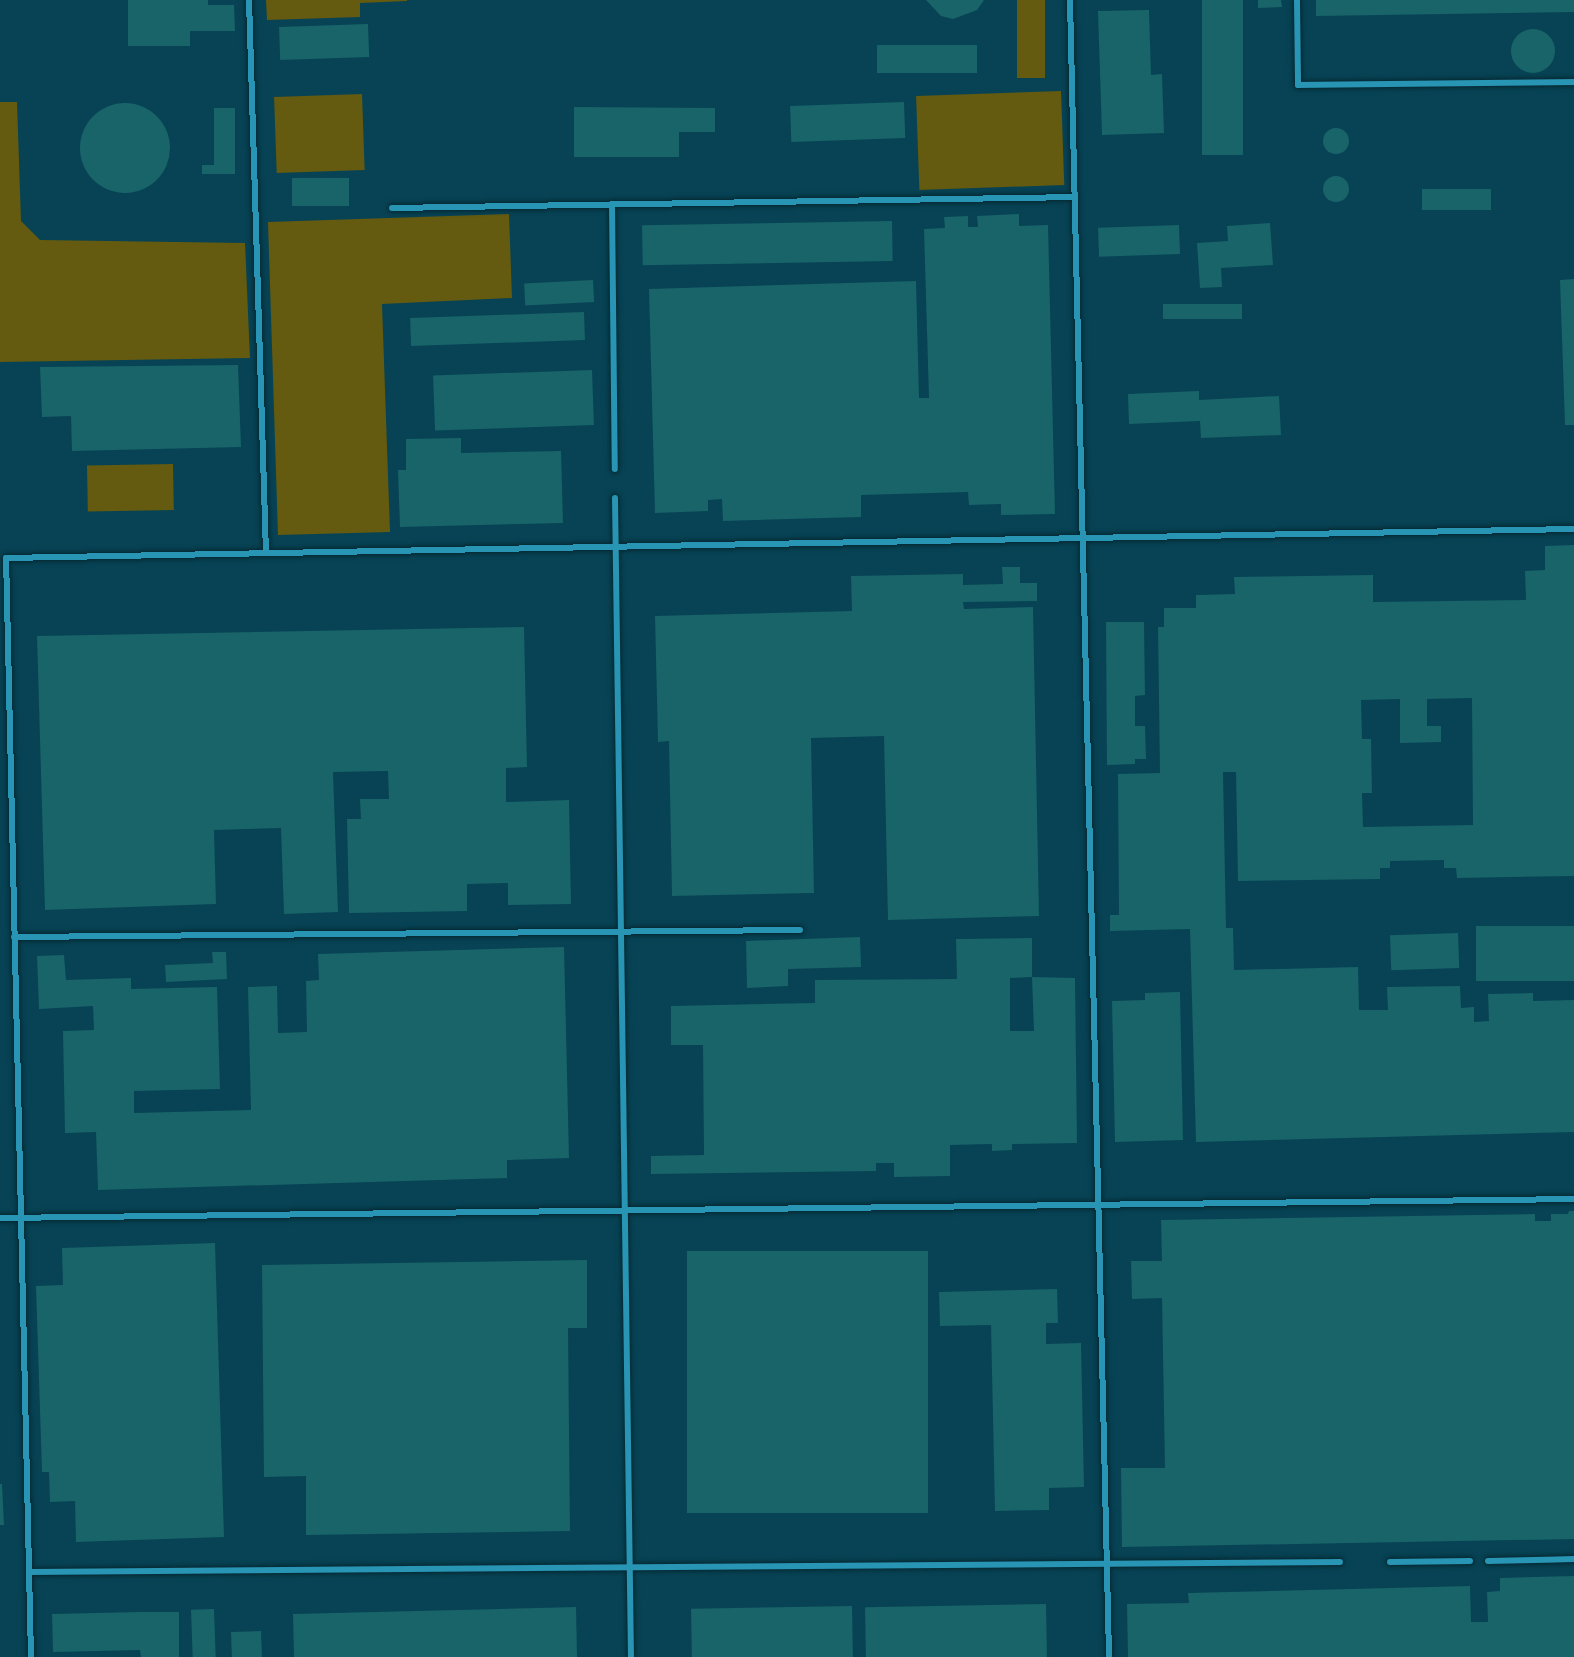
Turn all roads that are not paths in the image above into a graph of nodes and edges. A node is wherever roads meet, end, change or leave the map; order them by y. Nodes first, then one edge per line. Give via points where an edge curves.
1 (249, 0) edge
2 (1070, 0) edge
3 (1297, 0) edge
4 (1574, 82) edge
5 (1074, 197) junction
6 (612, 204) junction
7 (392, 208) dead end
8 (615, 468) dead end
9 (615, 498) dead end
10 (1574, 529) edge
11 (1083, 538) junction
12 (616, 547) junction
13 (266, 553) junction
14 (800, 930) dead end
15 (621, 931) junction
16 (14, 937) junction
17 (1574, 1199) edge
18 (1098, 1205) junction
19 (625, 1210) junction
20 (0, 1218) edge
21 (21, 1218) junction
22 (1574, 1559) edge
23 (1488, 1561) dead end
24 (1340, 1562) dead end
25 (1390, 1562) dead end
26 (1470, 1562) dead end
27 (1106, 1563) junction
28 (629, 1567) junction
29 (29, 1572) junction
30 (31, 1657) edge
31 (631, 1657) edge
32 (1109, 1657) edge

1 - 13 lane
2 - 5 lane
3 - 4 lane via 1298,85
5 - 6 lane
5 - 11 lane
6 - 7 lane
6 - 8 lane
9 - 12 lane
10 - 11 lane
11 - 12 lane
11 - 18 lane
12 - 13 lane
12 - 15 lane
13 - 16 lane via 6,558
14 - 15 lane
15 - 16 lane
15 - 19 lane
16 - 21 lane
17 - 18 lane
18 - 19 lane
18 - 27 lane
19 - 21 lane
19 - 28 lane
20 - 21 lane
21 - 29 lane
22 - 23 lane
24 - 27 lane
25 - 26 lane
27 - 28 lane
27 - 32 lane
28 - 29 lane
28 - 31 lane
29 - 30 lane

